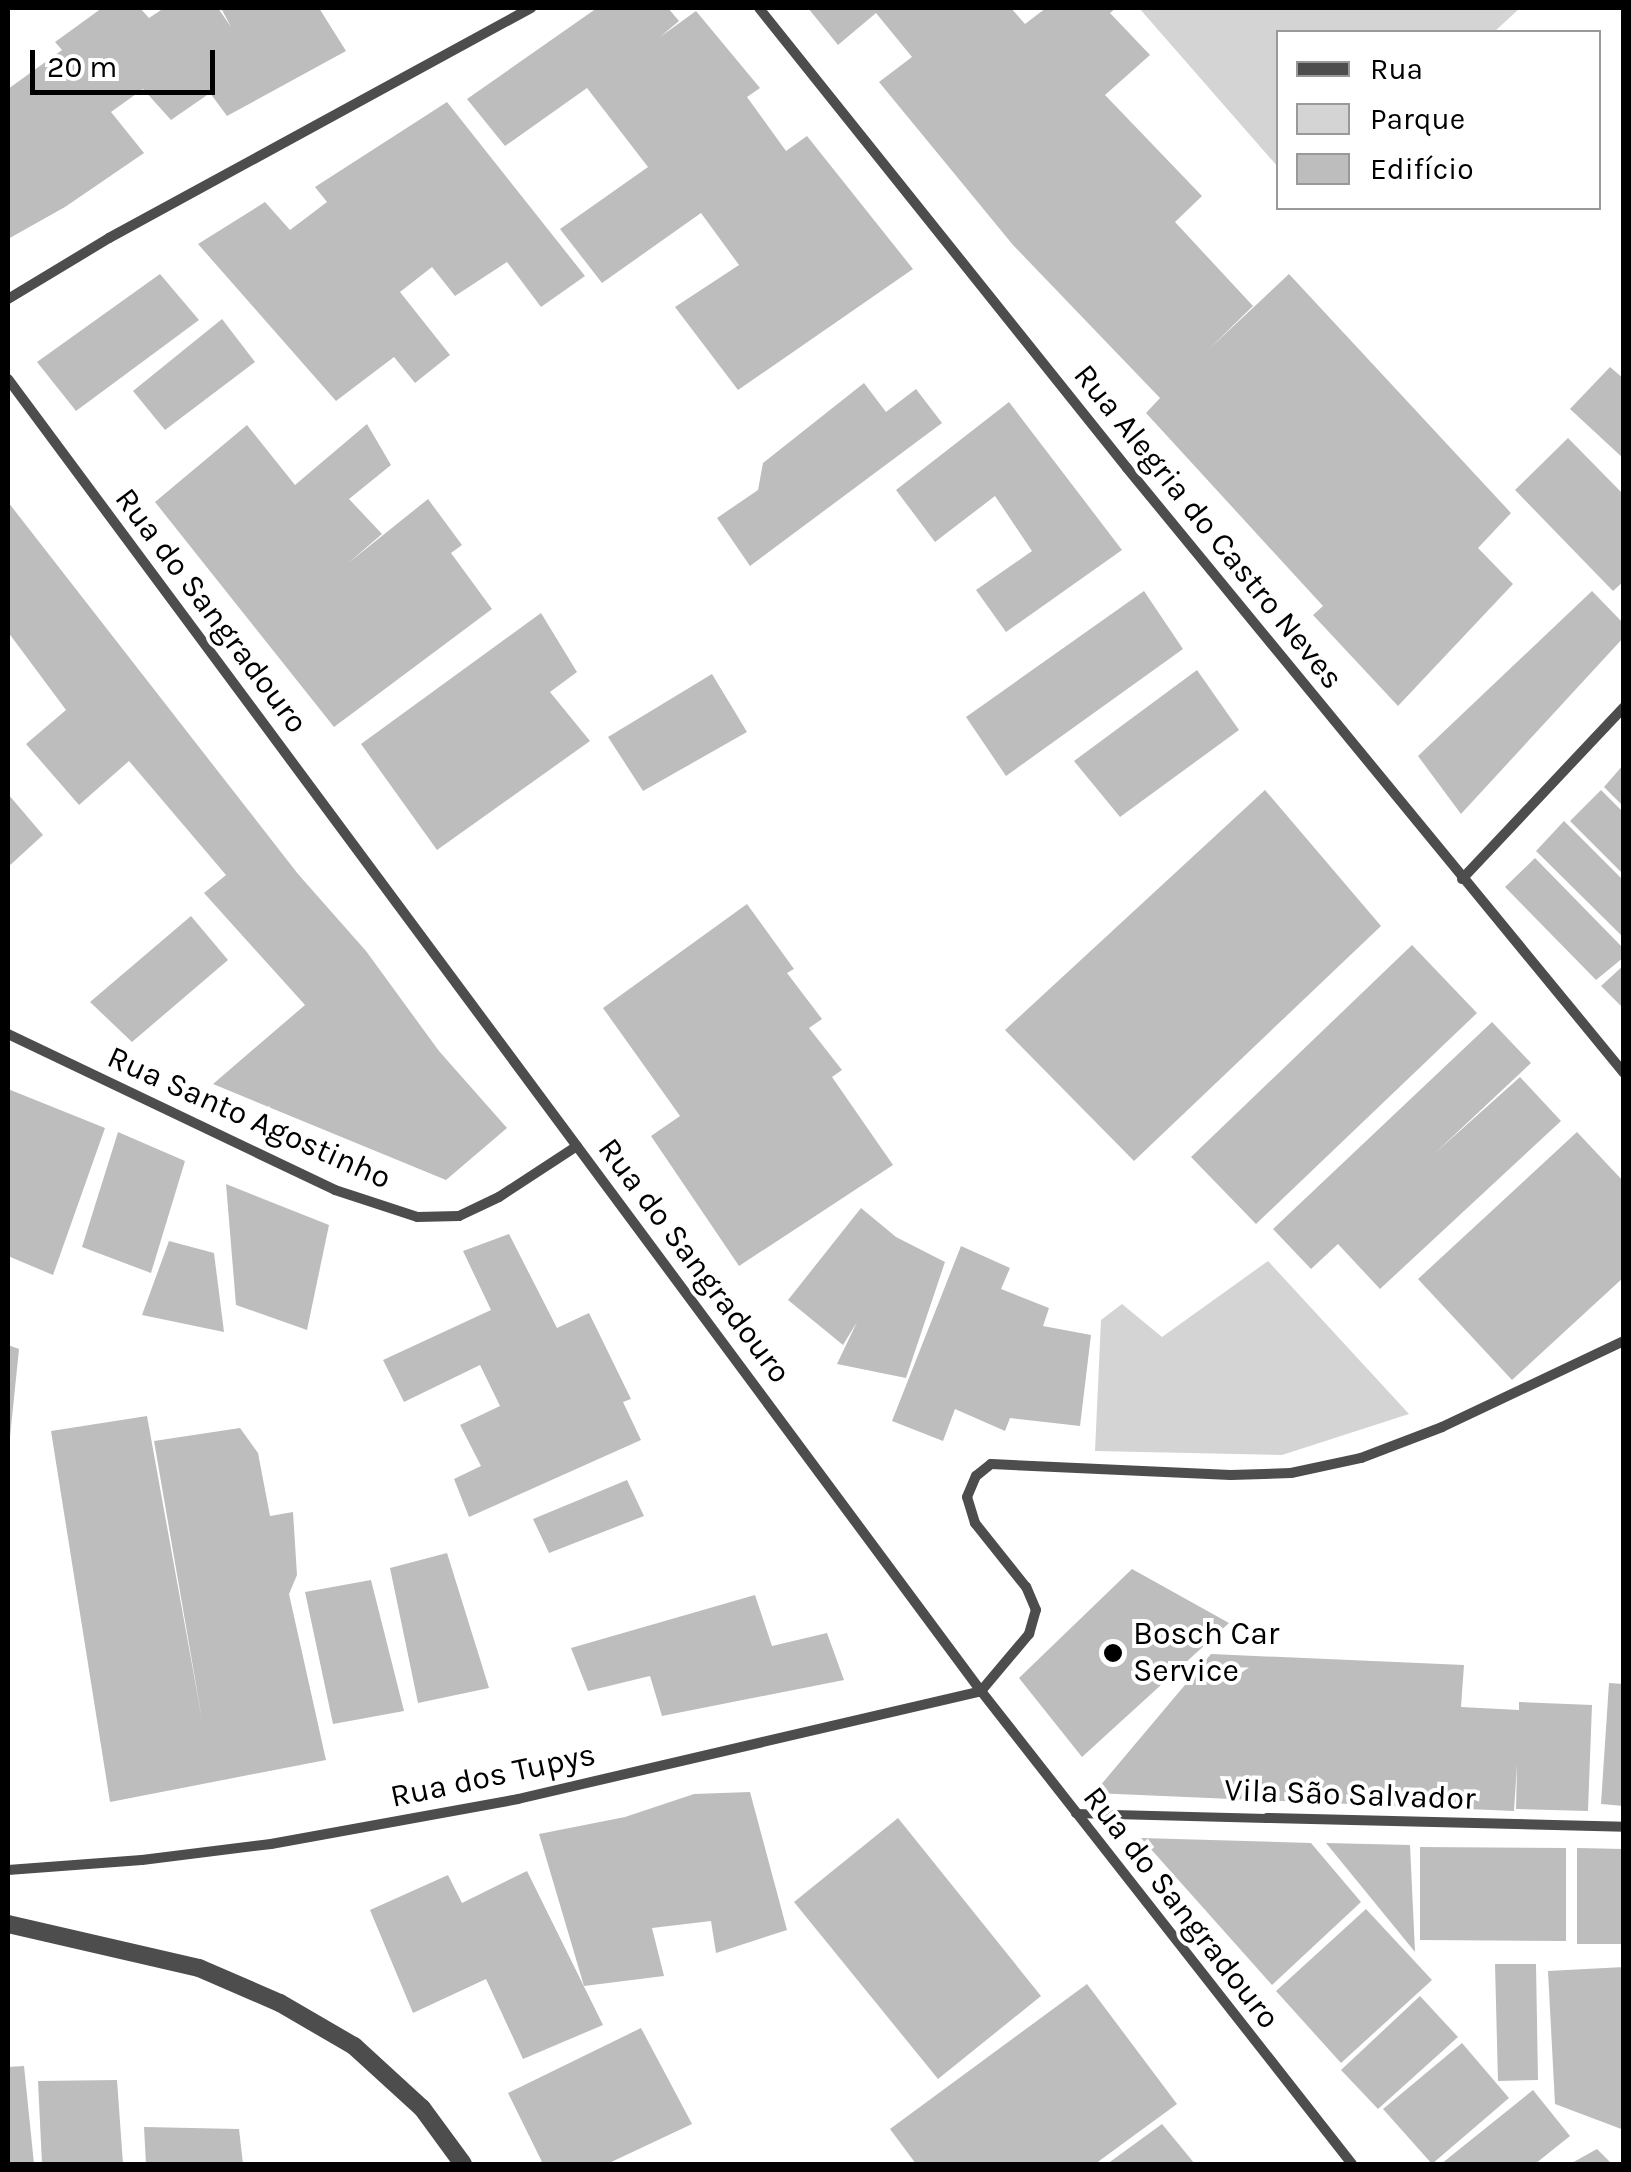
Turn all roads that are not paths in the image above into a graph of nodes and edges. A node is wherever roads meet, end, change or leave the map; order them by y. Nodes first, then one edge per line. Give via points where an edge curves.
1 (531, 8) edge
2 (760, 8) edge
3 (8, 298) edge
4 (8, 380) edge
5 (1624, 707) edge
6 (1462, 880) junction
7 (8, 1034) edge
8 (1624, 1073) edge
9 (577, 1146) junction
10 (1624, 1340) edge
11 (981, 1691) junction
12 (1074, 1813) junction
13 (1267, 1818) joint
14 (1624, 1827) edge
15 (8, 1870) edge
16 (8, 1924) edge
17 (464, 2164) edge
18 (1352, 2164) edge

1 - 3 street
2 - 6 street, Rua Alegria do Castro Neves
4 - 9 street, Rua do Sangradouro
5 - 6 street
6 - 8 street, Rua Alegria do Castro Neves
7 - 9 street, Rua Santo Agostinho via 334,1190 416,1217 459,1216
9 - 11 street, Rua do Sangradouro
10 - 11 street via 1442,1427 1361,1458 1290,1473 991,1464 967,1497 975,1523 1026,1587 1036,1610 1029,1634
11 - 12 street, Rua do Sangradouro
11 - 15 street, Rua dos Tupys via 518,1799 271,1844
12 - 13 street, Vila São Salvador
12 - 18 street, Rua do Sangradouro
13 - 14 street, Vila São Salvador
16 - 17 street via 198,1968 280,2003 354,2046 422,2108

